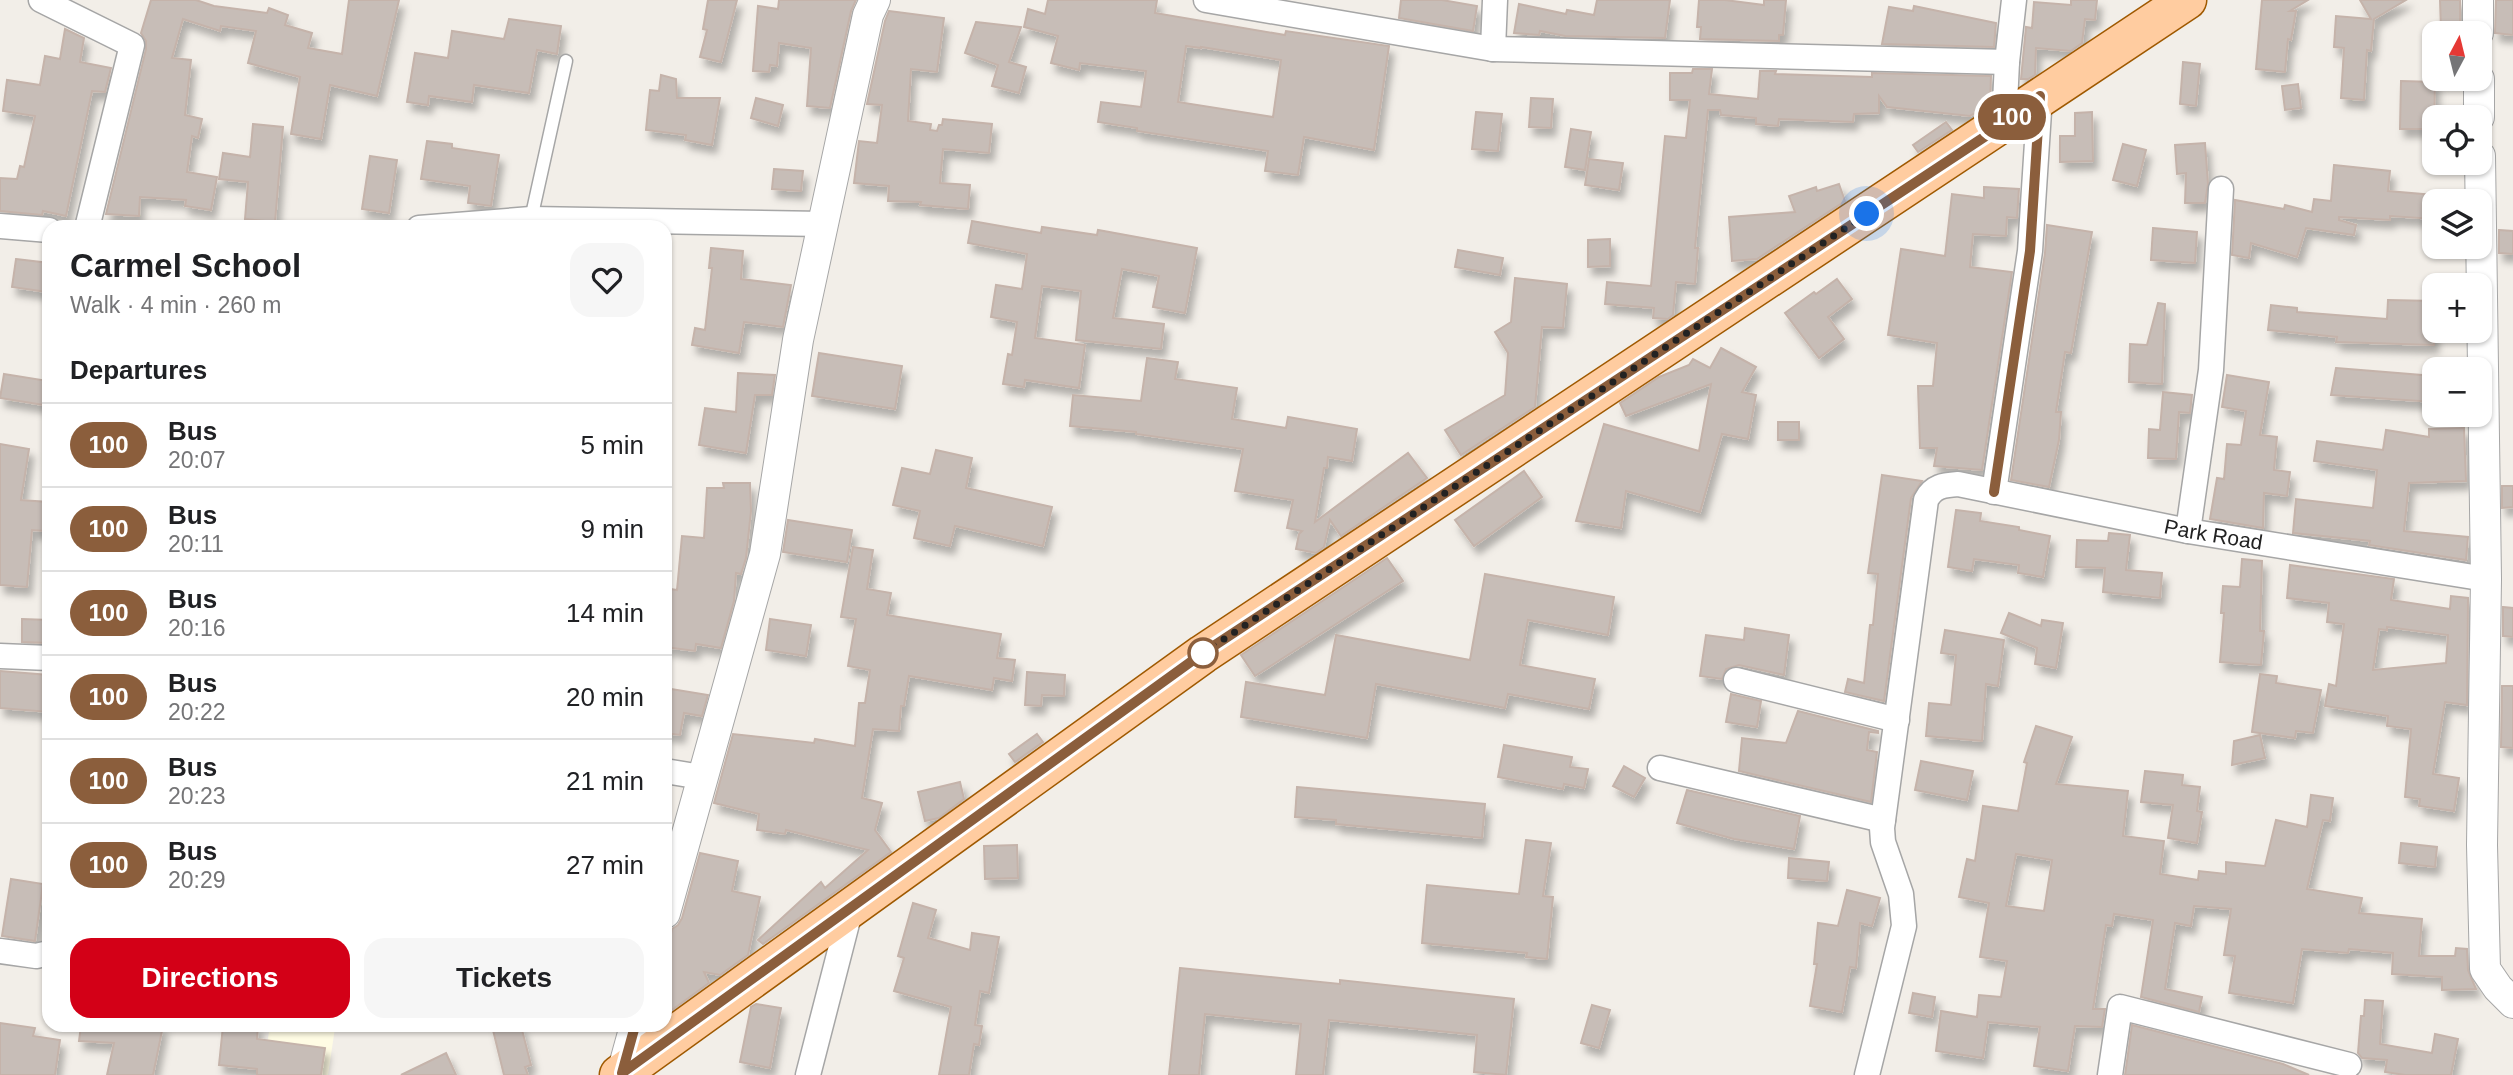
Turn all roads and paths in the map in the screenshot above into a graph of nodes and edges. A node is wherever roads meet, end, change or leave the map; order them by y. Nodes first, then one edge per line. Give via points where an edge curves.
1 (41, 0) edge
2 (875, 0) edge
3 (1206, 0) edge
4 (1495, 0) edge
5 (2014, 0) edge
6 (2187, 0) edge
7 (2477, 0) edge
8 (2478, 21) edge
9 (1493, 49) junction
10 (566, 61) dead end
11 (2007, 62) junction
12 (2040, 96) junction
13 (2004, 124) junction
14 (2480, 175) edge
15 (2221, 189) dead end
16 (531, 219) junction
17 (89, 220) edge
18 (519, 220) edge
19 (589, 220) edge
20 (672, 221) edge
21 (823, 224) junction
22 (0, 226) edge
23 (42, 229) edge
24 (1994, 492) junction
25 (2189, 531) junction
26 (2486, 579) junction
27 (0, 656) edge
28 (42, 658) edge
29 (1736, 680) dead end
30 (1897, 720) junction
31 (1660, 768) dead end
32 (672, 772) edge
33 (701, 777) junction
34 (1883, 820) junction
35 (672, 887) edge
36 (851, 908) junction
37 (0, 951) edge
38 (42, 955) edge
39 (2513, 1003) edge
40 (633, 1032) edge
41 (2349, 1065) dead end
42 (621, 1074) edge
43 (808, 1075) edge
44 (1867, 1075) edge
45 (2110, 1075) edge

1 - 17 street via 132,45
2 - 21 street
3 - 9 street
4 - 9 street
5 - 11 street
6 - 12 main road
7 - 8 street
9 - 11 street
10 - 16 lane
11 - 13 street
12 - 13 main road
12 - 24 street via 2030,251
13 - 36 main road via 1203,653
14 - 26 street
15 - 25 street via 2211,370
16 - 18 street
16 - 19 street
20 - 21 street
21 - 33 street via 799,340 765,554
22 - 23 street
24 - 25 street, Park Road
24 - 30 street, Park Road via 1958,484 1930,492
25 - 26 street, Park Road
26 - 39 street via 2485,969
27 - 28 street
29 - 30 street
30 - 34 street
31 - 34 street
32 - 33 street
33 - 35 street
34 - 44 street via 1883,842 1901,894 1904,926
36 - 42 main road
36 - 43 street
37 - 38 street
40 - 42 street
41 - 45 street via 2120,1007

